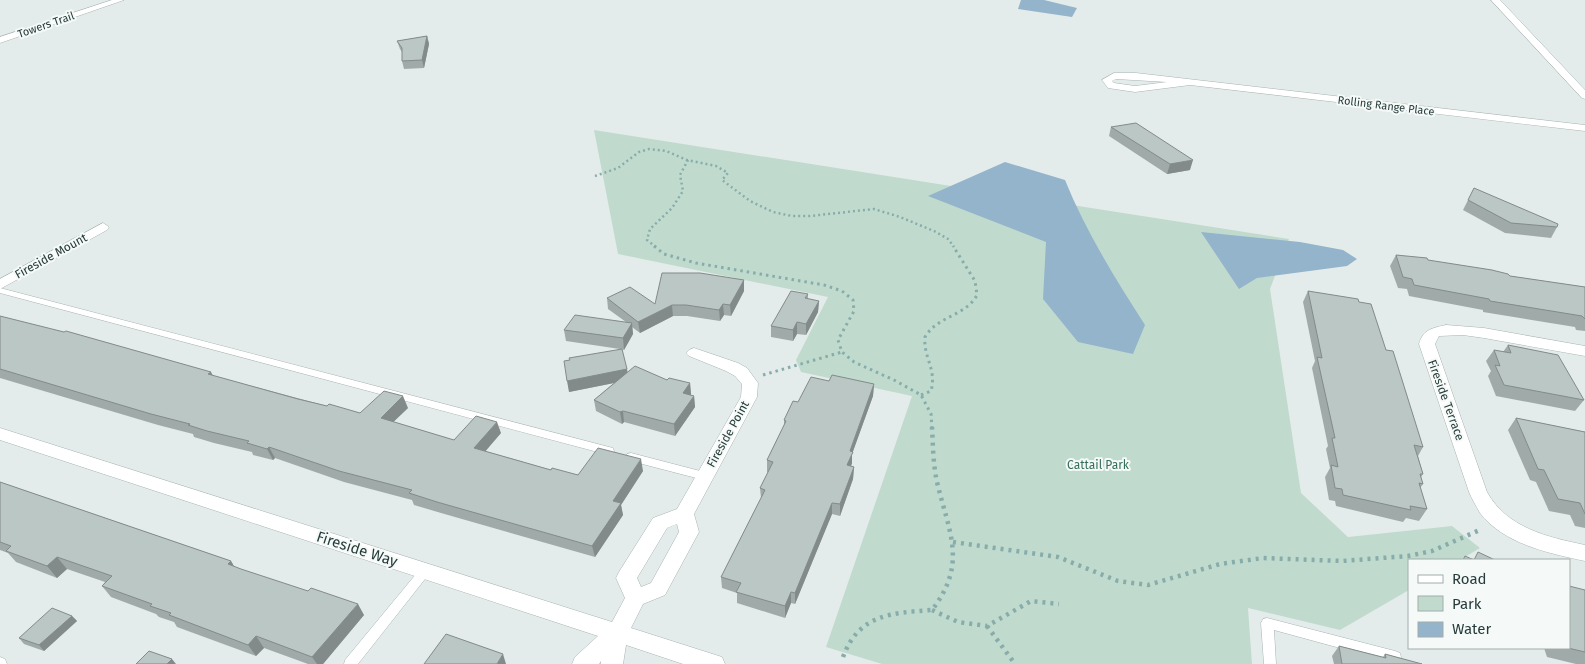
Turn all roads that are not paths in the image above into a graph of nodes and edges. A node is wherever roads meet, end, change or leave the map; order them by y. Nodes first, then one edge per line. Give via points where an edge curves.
1 (120, 0) edge
2 (1494, 0) edge
3 (0, 40) edge
4 (1187, 82) junction
5 (1585, 96) edge
6 (1585, 128) edge
7 (103, 227) dead end
8 (0, 285) edge
9 (0, 290) edge
10 (1585, 351) edge
11 (694, 353) dead end
12 (0, 434) edge
13 (704, 476) junction
14 (684, 514) junction
15 (1585, 554) edge
16 (425, 571) junction
17 (636, 598) junction
18 (618, 633) junction
19 (1403, 659) edge
20 (350, 664) edge
21 (584, 664) edge
22 (612, 664) edge
23 (714, 664) edge
24 (1270, 664) edge

1 - 3 street, Towers Trail
2 - 5 street
4 - 4 street, Rolling Range Place via 1125,75 1107,80 1111,86 1127,89
4 - 6 street, Rolling Range Place
7 - 8 street, Fireside Mount
9 - 13 lane
10 - 15 street, Fireside Terrace via 1469,331 1435,332 1427,344 1482,500 1501,522 1524,535 1550,546
11 - 13 street, Fireside Point via 732,367 748,379 751,390
12 - 16 street, Fireside Way
13 - 14 street, Fireside Point
14 - 17 street via 689,532 658,589
14 - 17 street via 660,523 626,578
16 - 18 street, Fireside Way
16 - 20 lane
17 - 18 street
18 - 21 street
18 - 22 street
18 - 23 street, Fireside Way
19 - 24 lane via 1267,623

